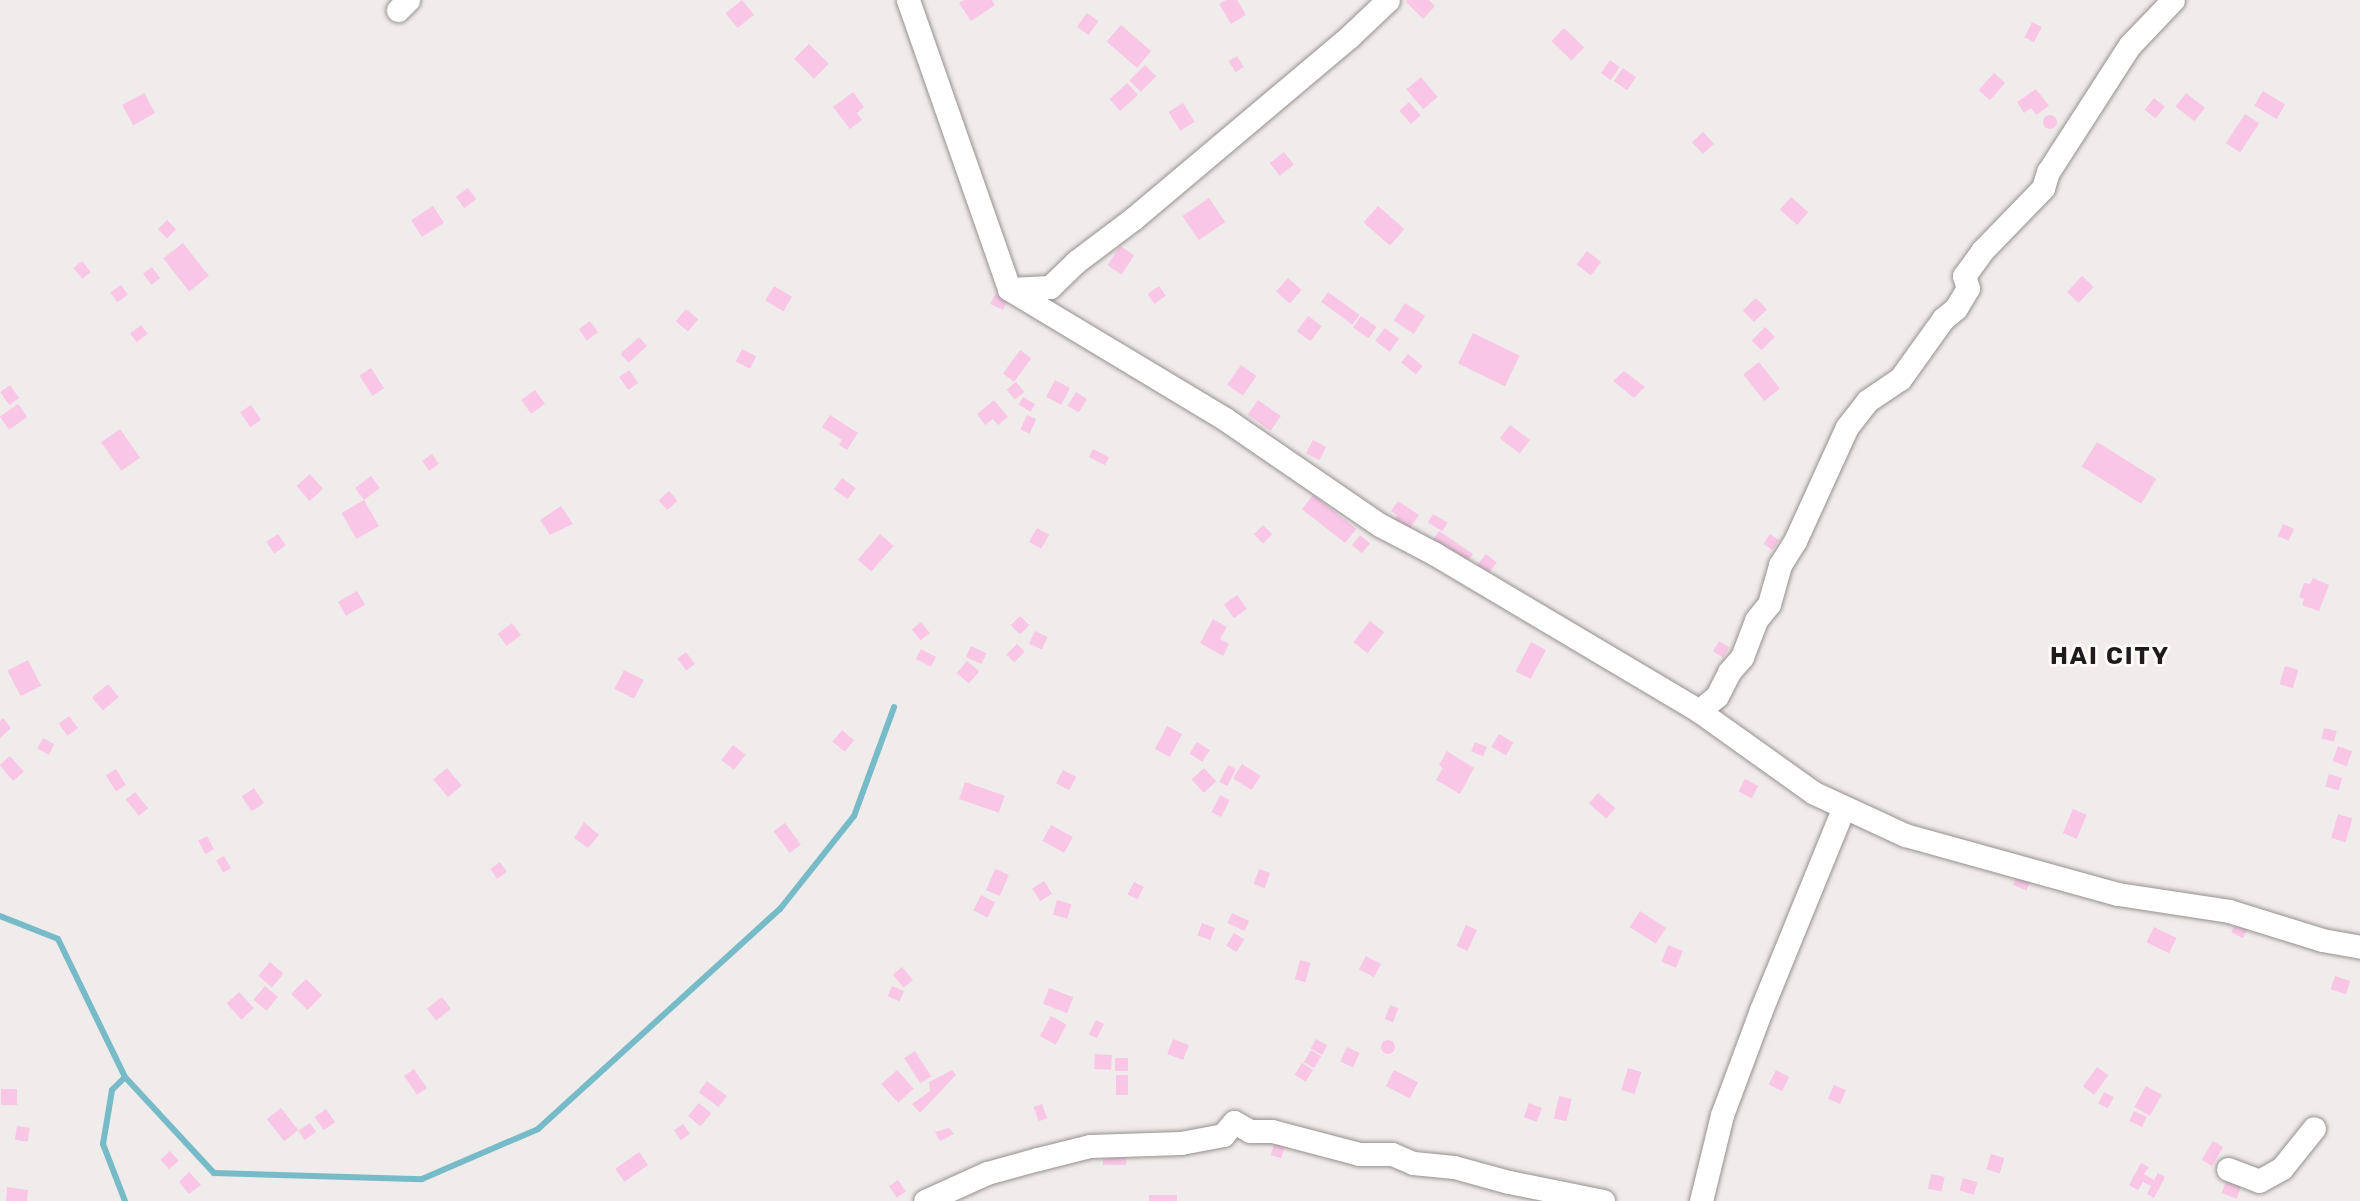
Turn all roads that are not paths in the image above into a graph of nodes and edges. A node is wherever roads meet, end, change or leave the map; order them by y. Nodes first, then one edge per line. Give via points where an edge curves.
1 (908, 0) edge
2 (1388, 0) edge
3 (2173, 0) edge
4 (1009, 289) junction
5 (1699, 712) junction
6 (1844, 807) junction
7 (2360, 947) edge
8 (2314, 1128) dead end
9 (2228, 1169) dead end
10 (925, 1201) edge
11 (1603, 1201) edge
12 (1701, 1201) edge

1 - 4 street
2 - 4 street via 1050,287
3 - 5 street via 2130,46 2048,172 2043,188 1964,276 1968,288 1956,308 1900,379 1867,401 1847,427 1780,565 1769,604 1756,621 1742,657 1717,696
4 - 5 street via 1225,419 1380,525
5 - 6 street via 1814,793
6 - 7 street via 1905,835 2118,894 2229,911
6 - 12 street via 1722,1115
8 - 9 street via 2282,1168 2259,1181
10 - 11 street via 987,1173 1038,1159 1090,1146 1181,1143 1223,1135 1234,1122 1250,1131 1272,1131 1359,1154 1392,1154 1413,1163 1454,1167

